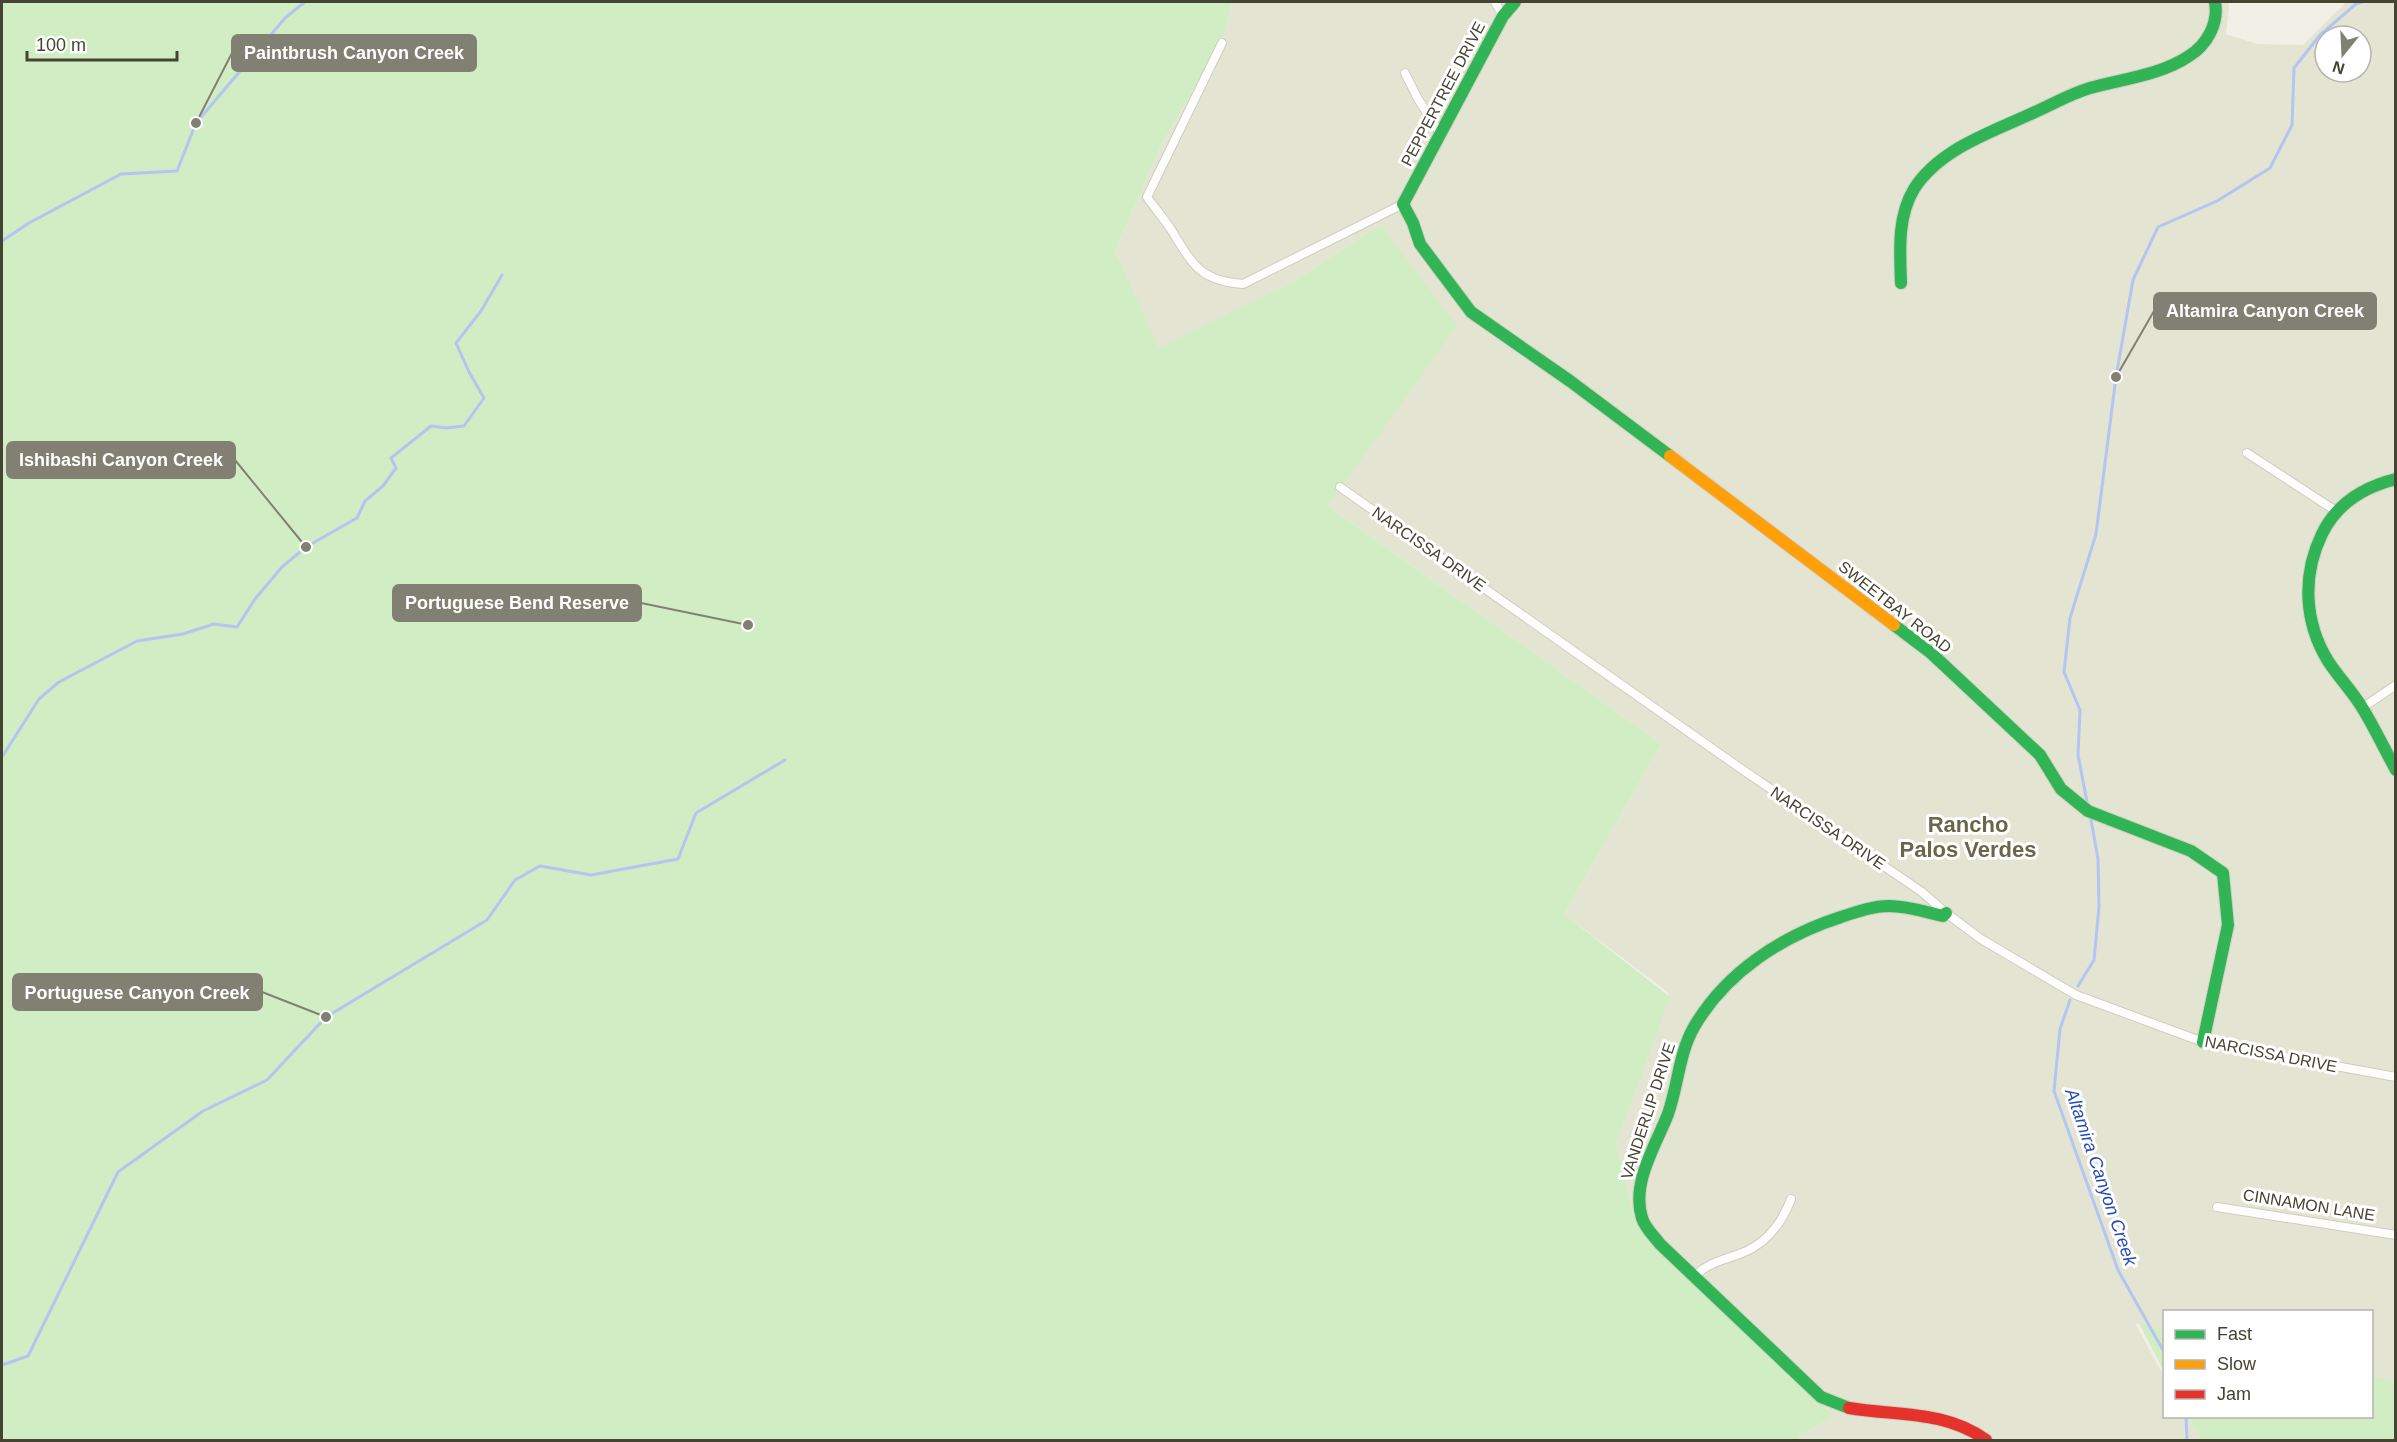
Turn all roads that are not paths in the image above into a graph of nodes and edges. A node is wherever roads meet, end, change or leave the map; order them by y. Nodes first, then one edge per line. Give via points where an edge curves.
1 (1495, 2) edge
2 (1515, 2) edge
3 (2215, 2) edge
4 (1503, 16) junction
5 (1222, 43) dead end
6 (1405, 73) dead end
7 (1440, 133) junction
8 (1403, 204) junction
9 (1901, 283) dead end
10 (2247, 453) dead end
11 (2396, 479) edge
12 (1340, 487) dead end
13 (2336, 511) junction
14 (2396, 685) edge
15 (2362, 708) junction
16 (2396, 770) edge
17 (1946, 913) junction
18 (2203, 1042) junction
19 (2396, 1077) edge
20 (1791, 1199) dead end
21 (2217, 1207) dead end
22 (2396, 1235) edge
23 (1694, 1277) junction
24 (1986, 1440) edge

1 - 4 street
2 - 4 street, PEPPERTREE DRIVE
3 - 9 street via 2212,30 2188,58 2088,88 1959,148 1931,168 1913,190 1902,222
4 - 7 street, PEPPERTREE DRIVE
5 - 8 street via 1147,197 1202,273 1222,282 1243,284
6 - 7 street
7 - 8 street, PEPPERTREE DRIVE
8 - 18 street, SWEETBAY ROAD via 1420,244 1471,312 1570,381 1930,653 2040,755 2061,789 2088,811 2191,851 2223,873 2228,925
10 - 13 street
11 - 13 street via 2357,494
12 - 17 street, NARCISSA DRIVE via 1922,891
13 - 15 street via 2322,534 2312,564 2307,591 2310,621 2326,659
14 - 15 street
15 - 16 street
17 - 18 street, NARCISSA DRIVE via 2000,951 2076,995
17 - 23 street, VANDERLIP DRIVE via 1942,916 1893,906 1824,921 1753,962 1708,1007 1684,1050 1670,1108 1640,1185 1638,1202 1642,1220 1659,1244
18 - 19 street, NARCISSA DRIVE
20 - 23 street via 1784,1218 1770,1234 1746,1251 1703,1267
21 - 22 street, CINNAMON LANE
23 - 24 street, VANDERLIP DRIVE via 1832,1404 1846,1409 1927,1415

